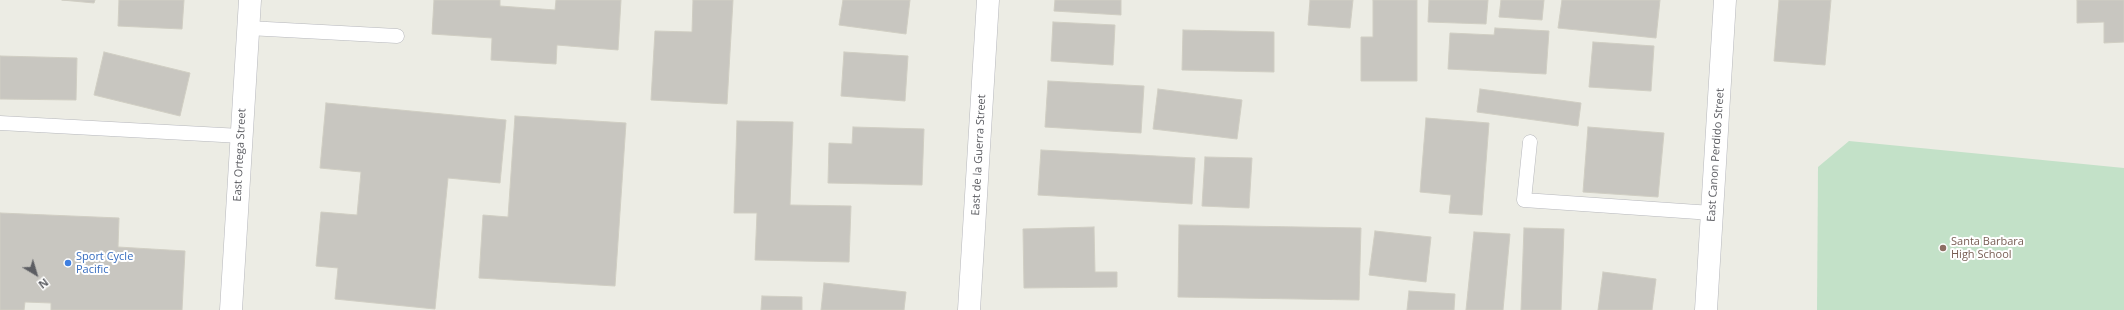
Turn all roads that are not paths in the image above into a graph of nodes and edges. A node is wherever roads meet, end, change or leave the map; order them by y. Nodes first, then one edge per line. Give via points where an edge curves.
1 (250, 0) edge
2 (988, 0) edge
3 (1725, 0) edge
4 (248, 28) junction
5 (397, 36) dead end
6 (0, 123) edge
7 (241, 136) junction
8 (1530, 142) dead end
9 (1712, 213) junction
10 (231, 310) edge
11 (969, 310) edge
12 (1706, 310) edge

1 - 4 street, East Ortega Street
2 - 11 street, East de la Guerra Street
3 - 9 street, East Canon Perdido Street
4 - 5 lane
4 - 7 street, East Ortega Street
6 - 7 lane
7 - 10 street, East Ortega Street
8 - 9 lane via 1524,200
9 - 12 street, East Canon Perdido Street

